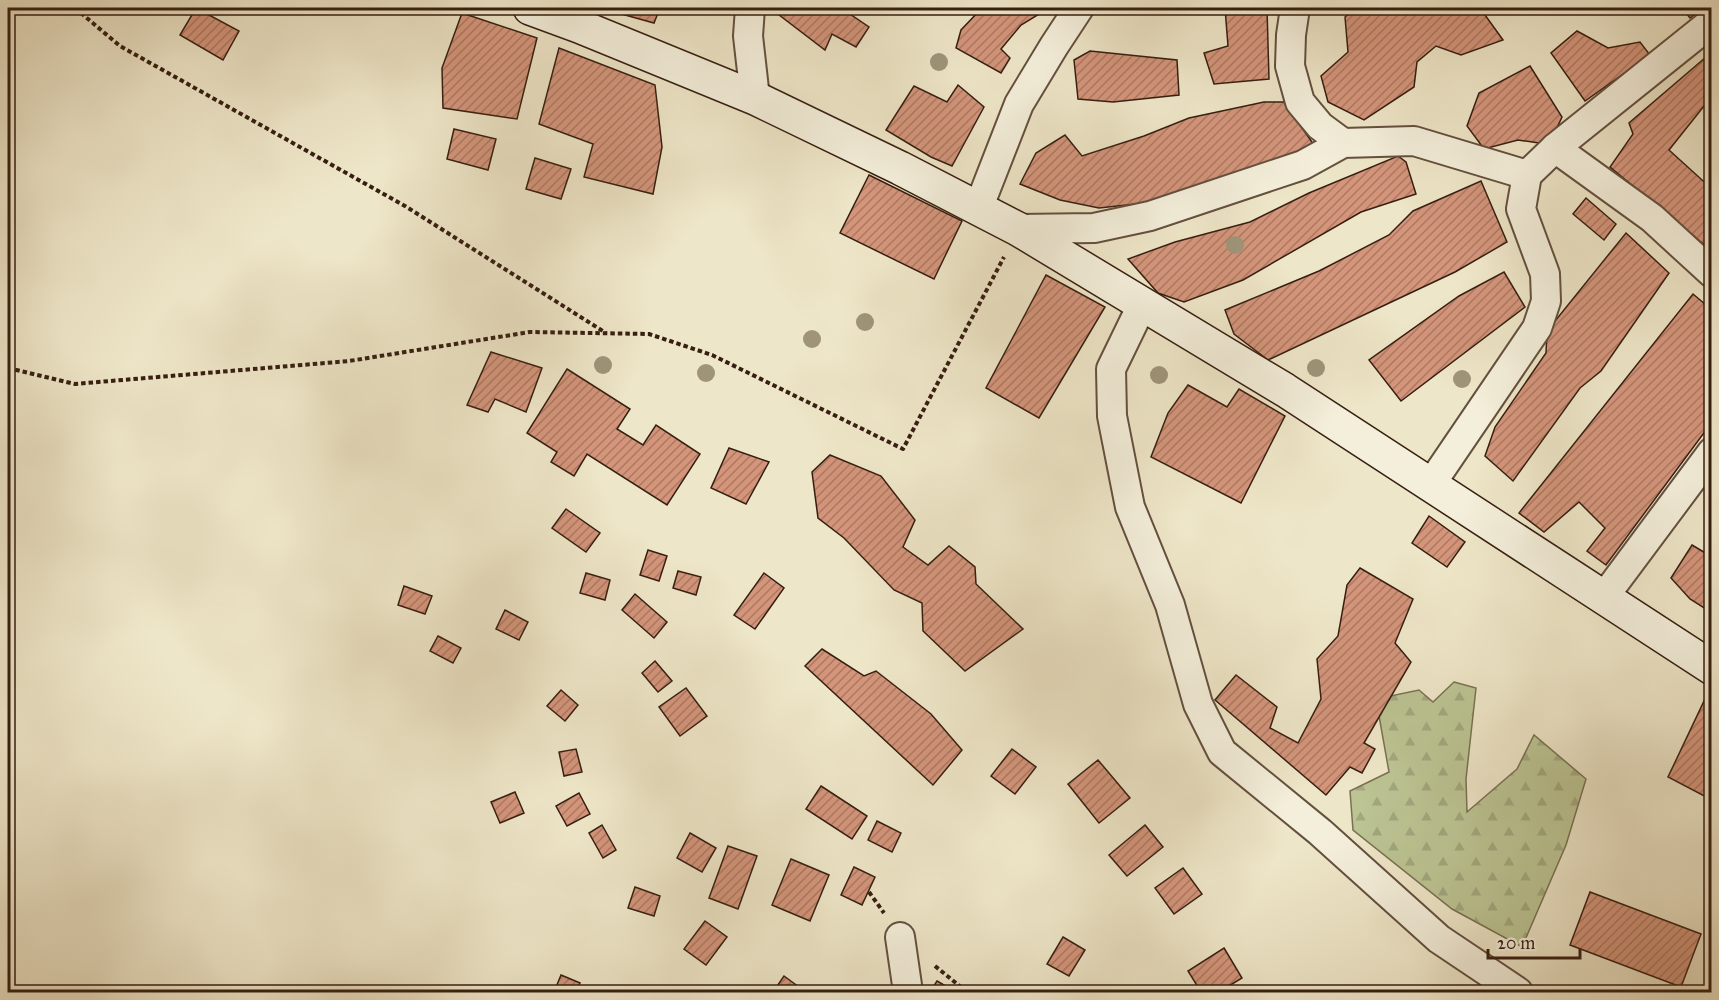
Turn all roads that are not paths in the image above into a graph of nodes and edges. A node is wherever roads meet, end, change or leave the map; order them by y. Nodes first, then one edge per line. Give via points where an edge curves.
1 (530, 8) edge
2 (750, 8) edge
3 (1079, 8) edge
4 (1295, 8) edge
5 (582, 17) edge
6 (1712, 22) edge
7 (755, 98) junction
8 (1343, 143) junction
9 (1555, 148) junction
10 (1527, 175) junction
11 (978, 209) junction
12 (1018, 229) junction
13 (1712, 273) edge
14 (1143, 303) junction
15 (1712, 452) edge
16 (1431, 484) junction
17 (1604, 597) junction
18 (1712, 668) edge
19 (900, 938) dead end
20 (908, 993) edge
21 (1518, 993) edge

1 - 5 main road
2 - 7 street via 748,36
3 - 11 street via 1019,104
4 - 8 street via 1290,66 1300,102 1320,126
5 - 7 main road
6 - 9 street
7 - 11 main road
8 - 10 street via 1414,141
8 - 12 street via 1303,165 1150,216 1094,228
9 - 10 street
9 - 13 street via 1652,218
10 - 16 street via 1521,209 1545,274 1546,301 1537,328
11 - 12 main road
12 - 14 main road
14 - 16 main road
14 - 21 street via 1111,369 1112,416 1130,507 1170,604 1198,704 1222,752 1320,832 1439,939
15 - 17 street
16 - 17 main road
17 - 18 main road
19 - 20 street

